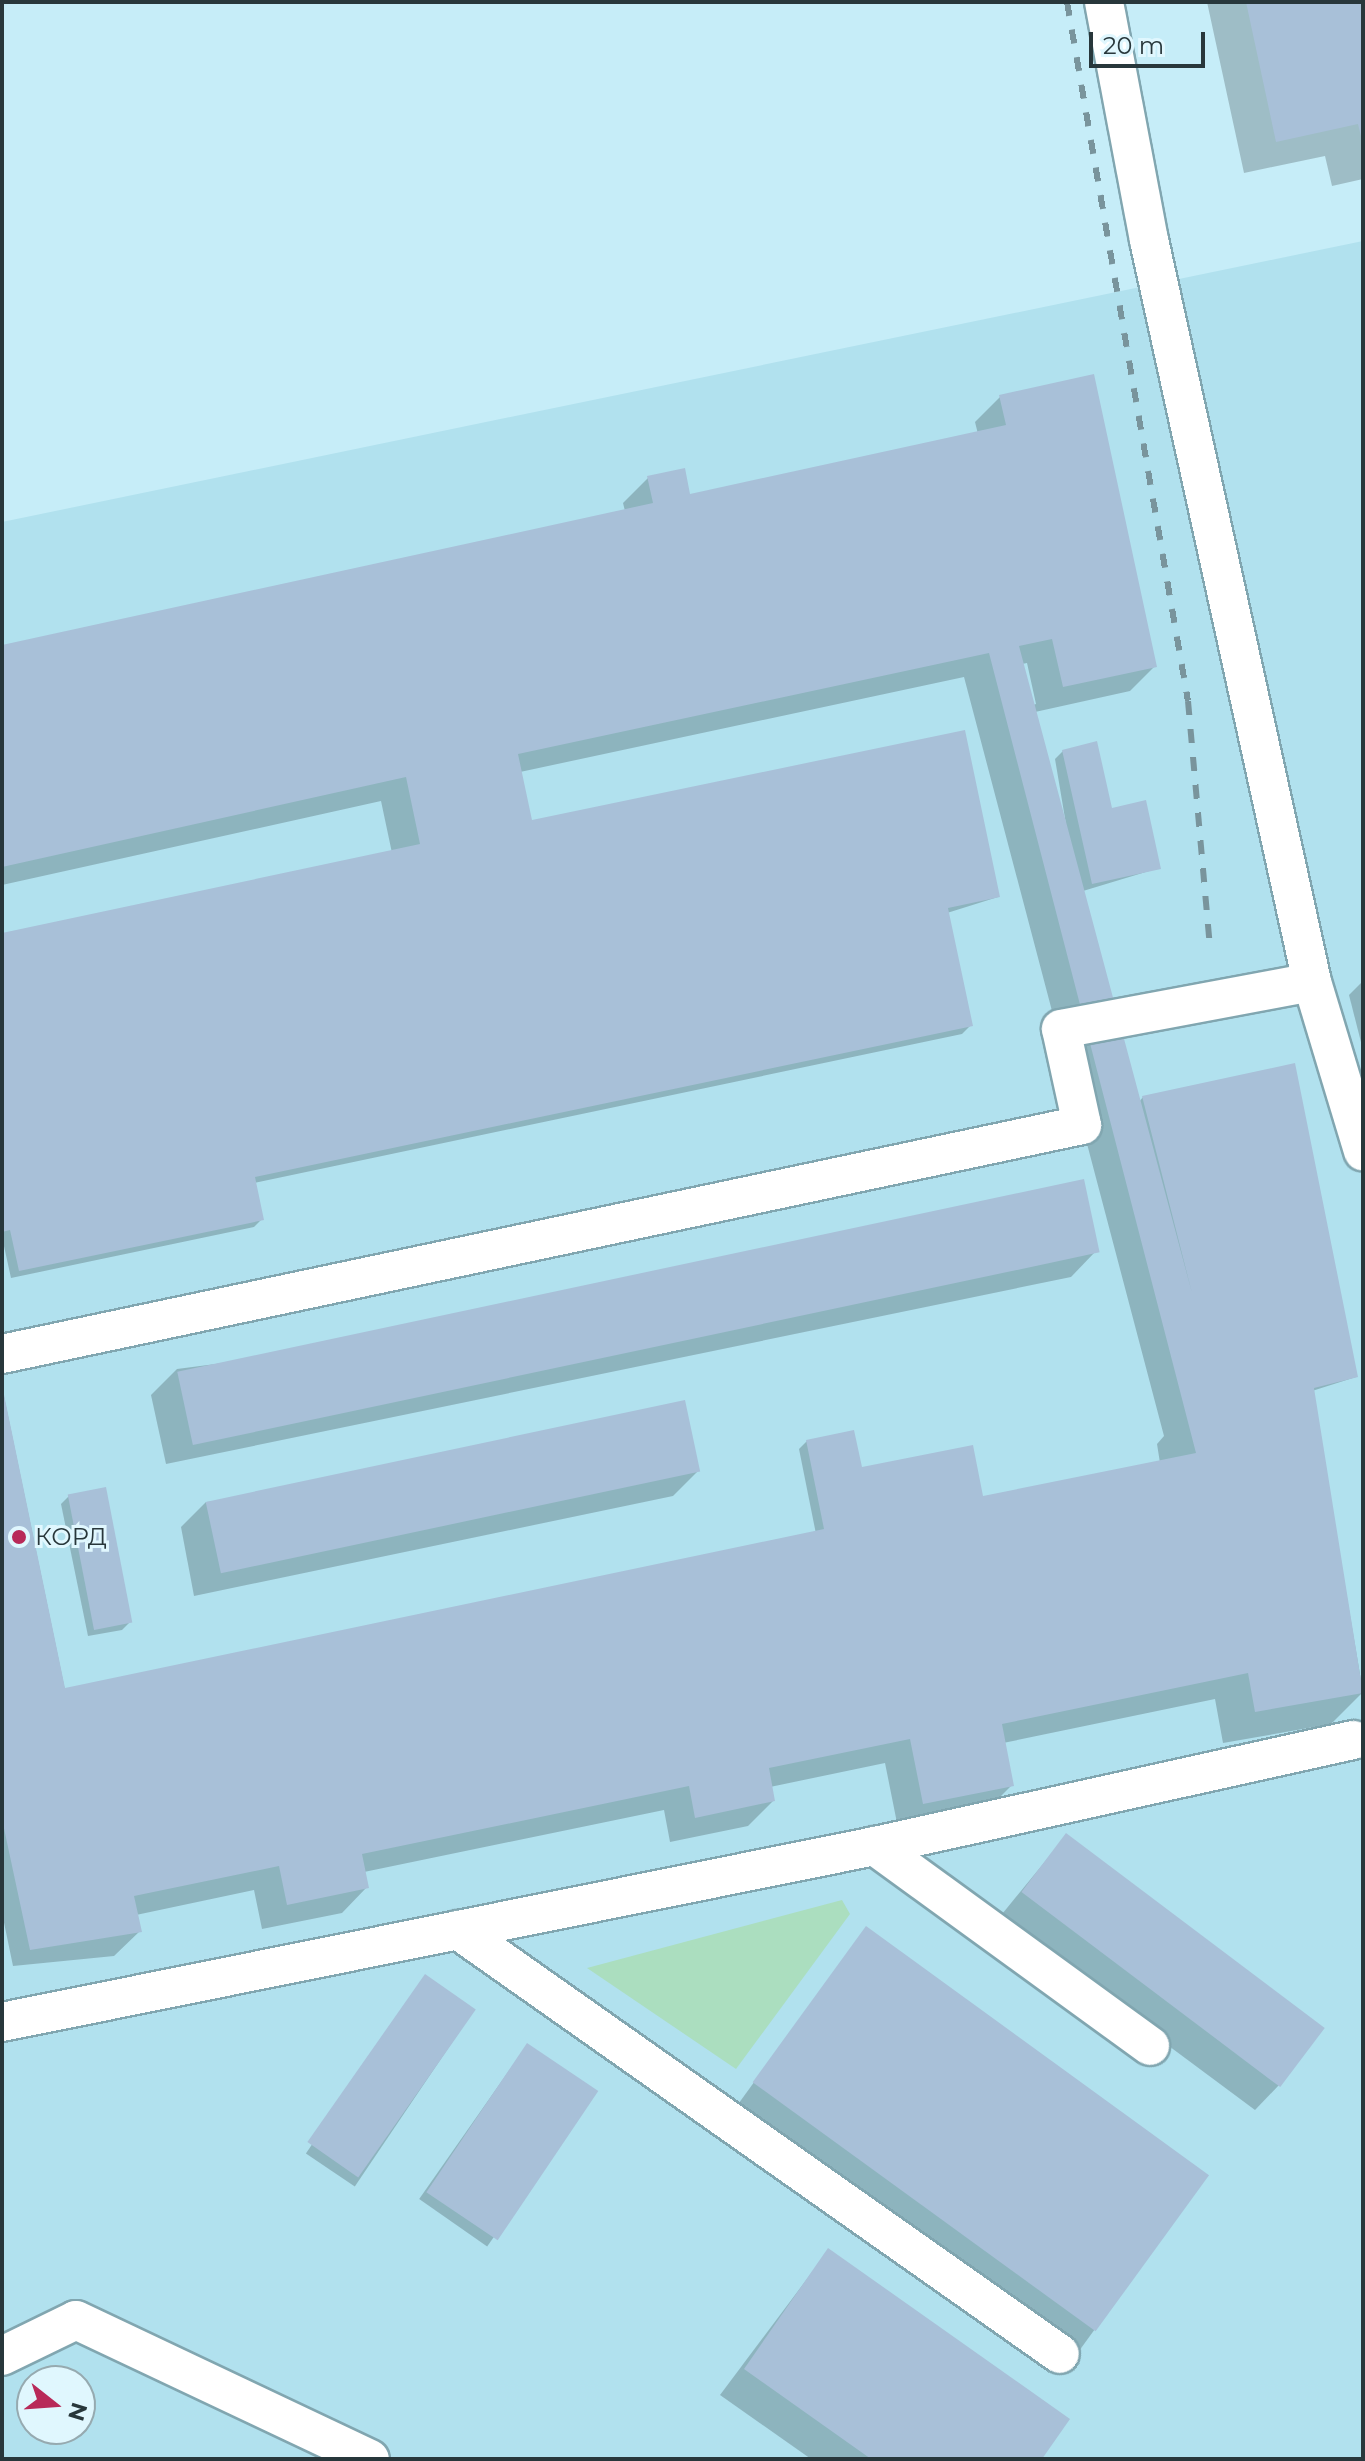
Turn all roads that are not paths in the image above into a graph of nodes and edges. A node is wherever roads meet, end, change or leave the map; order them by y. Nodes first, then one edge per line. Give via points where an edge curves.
1 (1104, 2) edge
2 (1312, 982) junction
3 (1363, 1151) edge
4 (2, 1354) edge
5 (1353, 1740) dead end
6 (875, 1846) junction
7 (458, 1930) junction
8 (2, 2022) edge
9 (1150, 2046) dead end
10 (1060, 2354) dead end
11 (2, 2356) edge
12 (370, 2459) edge

1 - 2 street via 1149,240
2 - 3 street
2 - 4 street via 1061,1029 1082,1125
5 - 6 street
6 - 7 street
6 - 9 street
7 - 8 street
7 - 10 street
11 - 12 street via 76,2320

